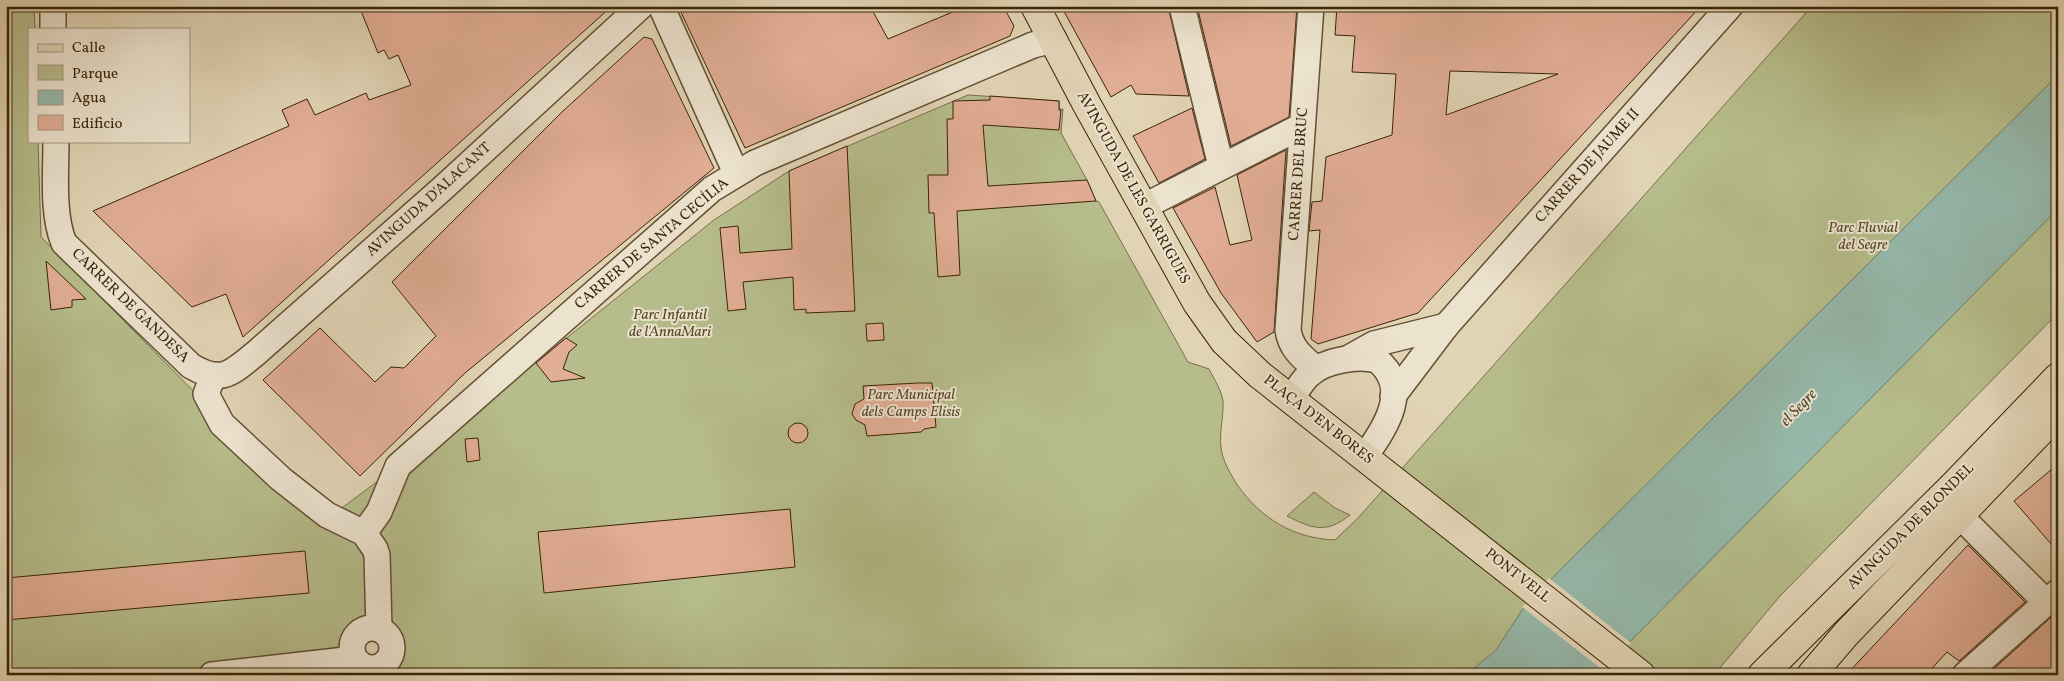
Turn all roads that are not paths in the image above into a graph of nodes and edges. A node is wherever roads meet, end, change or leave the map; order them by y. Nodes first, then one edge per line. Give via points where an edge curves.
1 (52, 6) edge
2 (640, 6) edge
3 (661, 6) edge
4 (1035, 6) edge
5 (1182, 6) edge
6 (1311, 6) edge
7 (1730, 6) edge
8 (53, 28) edge
9 (1054, 40) junction
10 (1302, 126) junction
11 (56, 142) edge
12 (1221, 166) junction
13 (736, 173) junction
14 (1145, 206) junction
15 (1446, 326) junction
16 (1347, 359) junction
17 (1245, 360) joint
18 (1316, 369) junction
19 (210, 376) junction
20 (2058, 377) edge
21 (1393, 396) junction
22 (1291, 399) junction
23 (2058, 413) edge
24 (2058, 429) edge
25 (1365, 456) junction
26 (2014, 458) junction
27 (1392, 478) joint
28 (387, 491) junction
29 (1960, 516) junction
30 (340, 521) junction
31 (364, 533) junction
32 (2052, 597) edge
33 (212, 675) edge
34 (1641, 675) edge
35 (1762, 675) edge
36 (1811, 675) edge
37 (1965, 675) edge

1 - 8 street
2 - 19 street, AVINGUDA D'ALACANT via 443,188 255,354 229,372
3 - 13 street
4 - 9 main road, AVINGUDA DE LES GARRIGUES
5 - 12 street
6 - 10 street, CARRER DEL BRUC
7 - 15 street, CARRER DE JAUME II
9 - 13 street, CARRER DE SANTA CECÍLIA via 1034,44
9 - 14 main road, AVINGUDA DE LES GARRIGUES
10 - 12 street
10 - 18 street, CARRER DEL BRUC via 1288,330 1290,342
11 - 19 street, CARRER DE GANDESA via 59,233 64,243 191,366
12 - 14 street
13 - 28 street, CARRER DE SANTA CECÍLIA via 712,189 398,466
14 - 17 main road, AVINGUDA DE LES GARRIGUES via 1197,303 1224,341
15 - 16 street, CARRER DE JAUME II via 1374,344
15 - 21 street, CARRER DE JAUME II
16 - 18 street, CARRER DE JAUME II
16 - 21 street, CARRER DE JAUME II via 1372,359 1382,364 1391,374
17 - 22 main road, PLAÇA D'EN BORES
18 - 22 street, CARRER DE JAUME II
19 - 30 street via 206,394 222,424 281,479
20 - 35 main road, AVINGUDA DE BLONDEL
21 - 25 street, CARRER DE JAUME II via 1386,426
22 - 25 main road, PLAÇA D'EN BORES
23 - 26 main road, AVINGUDA DE BLONDEL
24 - 26 street, AVINGUDA DE BLONDEL
25 - 27 main road, PLAÇA D'EN BORES
26 - 29 main road, AVINGUDA DE BLONDEL
27 - 34 main road, PONT VELL
28 - 30 street, CARRER DE SANTA CECÍLIA via 365,509
28 - 31 street, CARRER DE SANTA CECÍLIA via 379,512
29 - 32 street
29 - 36 main road, AVINGUDA DE BLONDEL
30 - 31 street
31 - 33 street via 377,555 379,629 367,628 356,635 352,645 354,658
32 - 37 street

